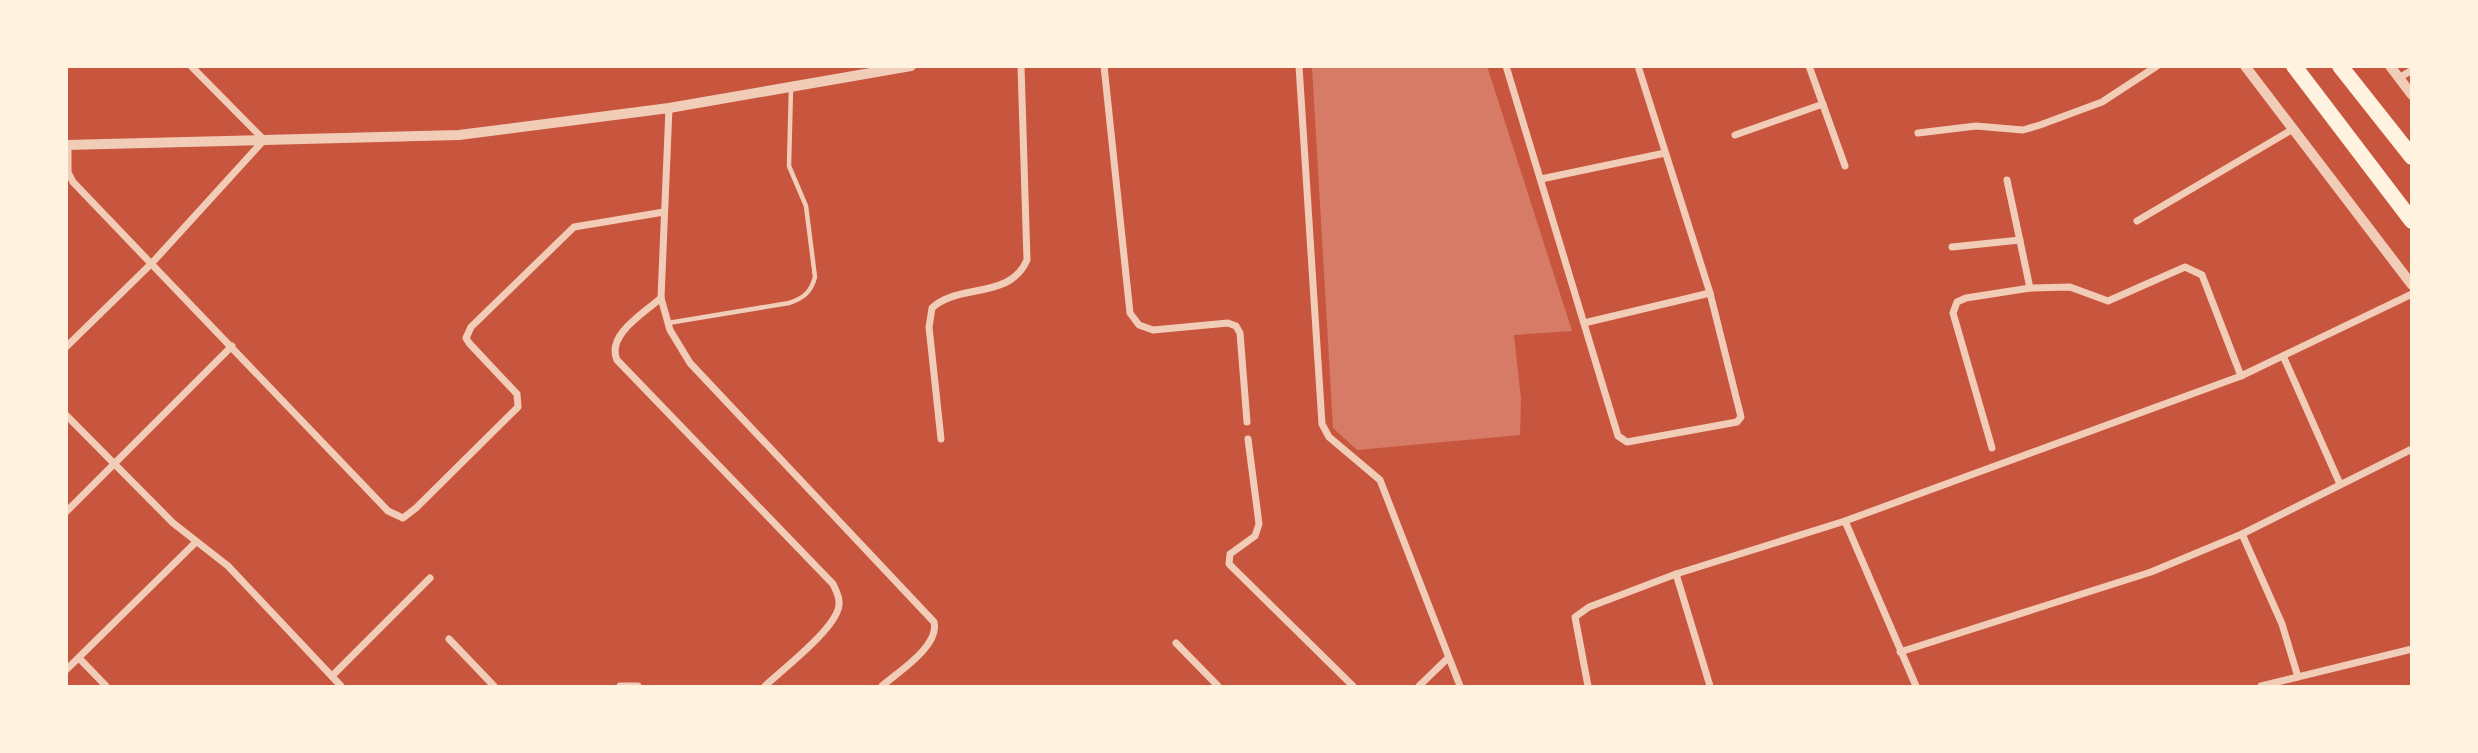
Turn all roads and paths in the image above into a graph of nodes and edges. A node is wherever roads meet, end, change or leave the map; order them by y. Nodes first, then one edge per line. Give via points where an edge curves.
1 (191, 66) edge
2 (911, 66) edge
3 (1021, 66) edge
4 (1104, 66) edge
5 (1299, 66) edge
6 (1506, 66) edge
7 (1638, 66) edge
8 (1810, 66) edge
9 (2157, 66) edge
10 (2245, 66) edge
11 (2294, 66) edge
12 (2340, 66) edge
13 (2390, 66) edge
14 (2412, 70) edge
15 (846, 72) edge
16 (2399, 78) junction
17 (792, 87) junction
18 (2412, 95) edge
19 (1823, 104) junction
20 (669, 108) junction
21 (2293, 129) junction
22 (1917, 133) dead end
23 (1735, 135) dead end
24 (264, 140) junction
25 (67, 145) edge
26 (1665, 153) junction
27 (2412, 157) edge
28 (1845, 166) dead end
29 (68, 178) edge
30 (1541, 179) junction
31 (2007, 180) dead end
32 (664, 212) junction
33 (2137, 221) dead end
34 (2412, 221) edge
35 (2020, 240) junction
36 (1952, 247) dead end
37 (152, 263) junction
38 (2412, 285) edge
39 (2030, 288) junction
40 (1710, 293) junction
41 (2412, 294) edge
42 (661, 298) junction
43 (1584, 323) junction
44 (667, 324) junction
45 (232, 346) junction
46 (66, 347) edge
47 (2284, 358) junction
48 (2241, 376) junction
49 (66, 415) edge
50 (1247, 422) dead end
51 (941, 439) dead end
52 (1248, 439) dead end
53 (1992, 448) dead end
54 (2412, 449) edge
55 (116, 464) junction
56 (2340, 484) junction
57 (66, 512) edge
58 (1845, 522) junction
59 (2242, 534) junction
60 (196, 542) junction
61 (1676, 574) junction
62 (430, 578) dead end
63 (449, 639) dead end
64 (1176, 643) dead end
65 (2412, 649) edge
66 (1900, 652) junction
67 (79, 658) junction
68 (1448, 658) junction
69 (66, 670) edge
70 (331, 676) junction
71 (2298, 677) junction
72 (106, 687) edge
73 (341, 687) edge
74 (494, 687) edge
75 (620, 687) edge
76 (638, 687) edge
77 (765, 687) edge
78 (883, 687) edge
79 (1218, 687) edge
80 (1353, 687) edge
81 (1419, 687) edge
82 (1460, 687) edge
83 (1588, 687) edge
84 (1710, 687) edge
85 (1916, 687) edge
86 (2261, 687) edge

1 - 24 street
2 - 15 street
3 - 51 street via 1027,260 1010,280 932,308 929,327
4 - 50 street via 1130,313 1139,325 1153,330 1236,326
5 - 68 street via 1322,424 1329,437 1380,480
6 - 30 street
7 - 26 street
8 - 19 street
9 - 22 street via 2102,102 2023,130 1976,126
10 - 21 street
11 - 34 highway
12 - 27 highway
13 - 16 street
14 - 16 street
15 - 17 street
16 - 18 street
17 - 20 street
17 - 44 lane via 789,166 808,216 815,277 812,286 789,303
19 - 23 street
19 - 28 street
20 - 24 street via 459,135
20 - 32 street
21 - 33 street
21 - 38 street
24 - 25 street
24 - 37 street
25 - 29 street
26 - 30 street
26 - 40 street
29 - 37 street
30 - 43 street
31 - 35 street
32 - 42 street
32 - 45 street via 574,227 471,327 466,338 517,394 519,407 402,517 388,512
35 - 36 street
35 - 39 street
37 - 45 street
37 - 46 street
39 - 48 street via 2080,289 2108,301 2185,267 2197,271
39 - 53 street via 1966,298 1954,306 1955,326
40 - 43 street
40 - 43 street via 1741,413 1737,422 1621,441
41 - 47 street
42 - 44 street
42 - 77 street via 618,338 617,360 833,584 839,596 828,626
44 - 78 street via 690,363 934,622 929,643
45 - 55 street
47 - 48 street
47 - 56 street
48 - 58 street
49 - 55 street
52 - 80 street via 1259,524 1255,536 1230,554 1229,564
54 - 56 street
55 - 57 street
55 - 60 street
56 - 59 street
58 - 61 street
58 - 66 street
59 - 66 street via 2151,572
59 - 71 street via 2283,624
60 - 67 street
60 - 70 street via 228,566
61 - 83 street via 1589,607 1575,617
61 - 84 street
62 - 70 street
63 - 74 street
64 - 79 street
65 - 71 street
66 - 85 street
67 - 69 street
67 - 72 street
68 - 81 street
68 - 82 street
70 - 73 street
71 - 86 street
75 - 76 street

